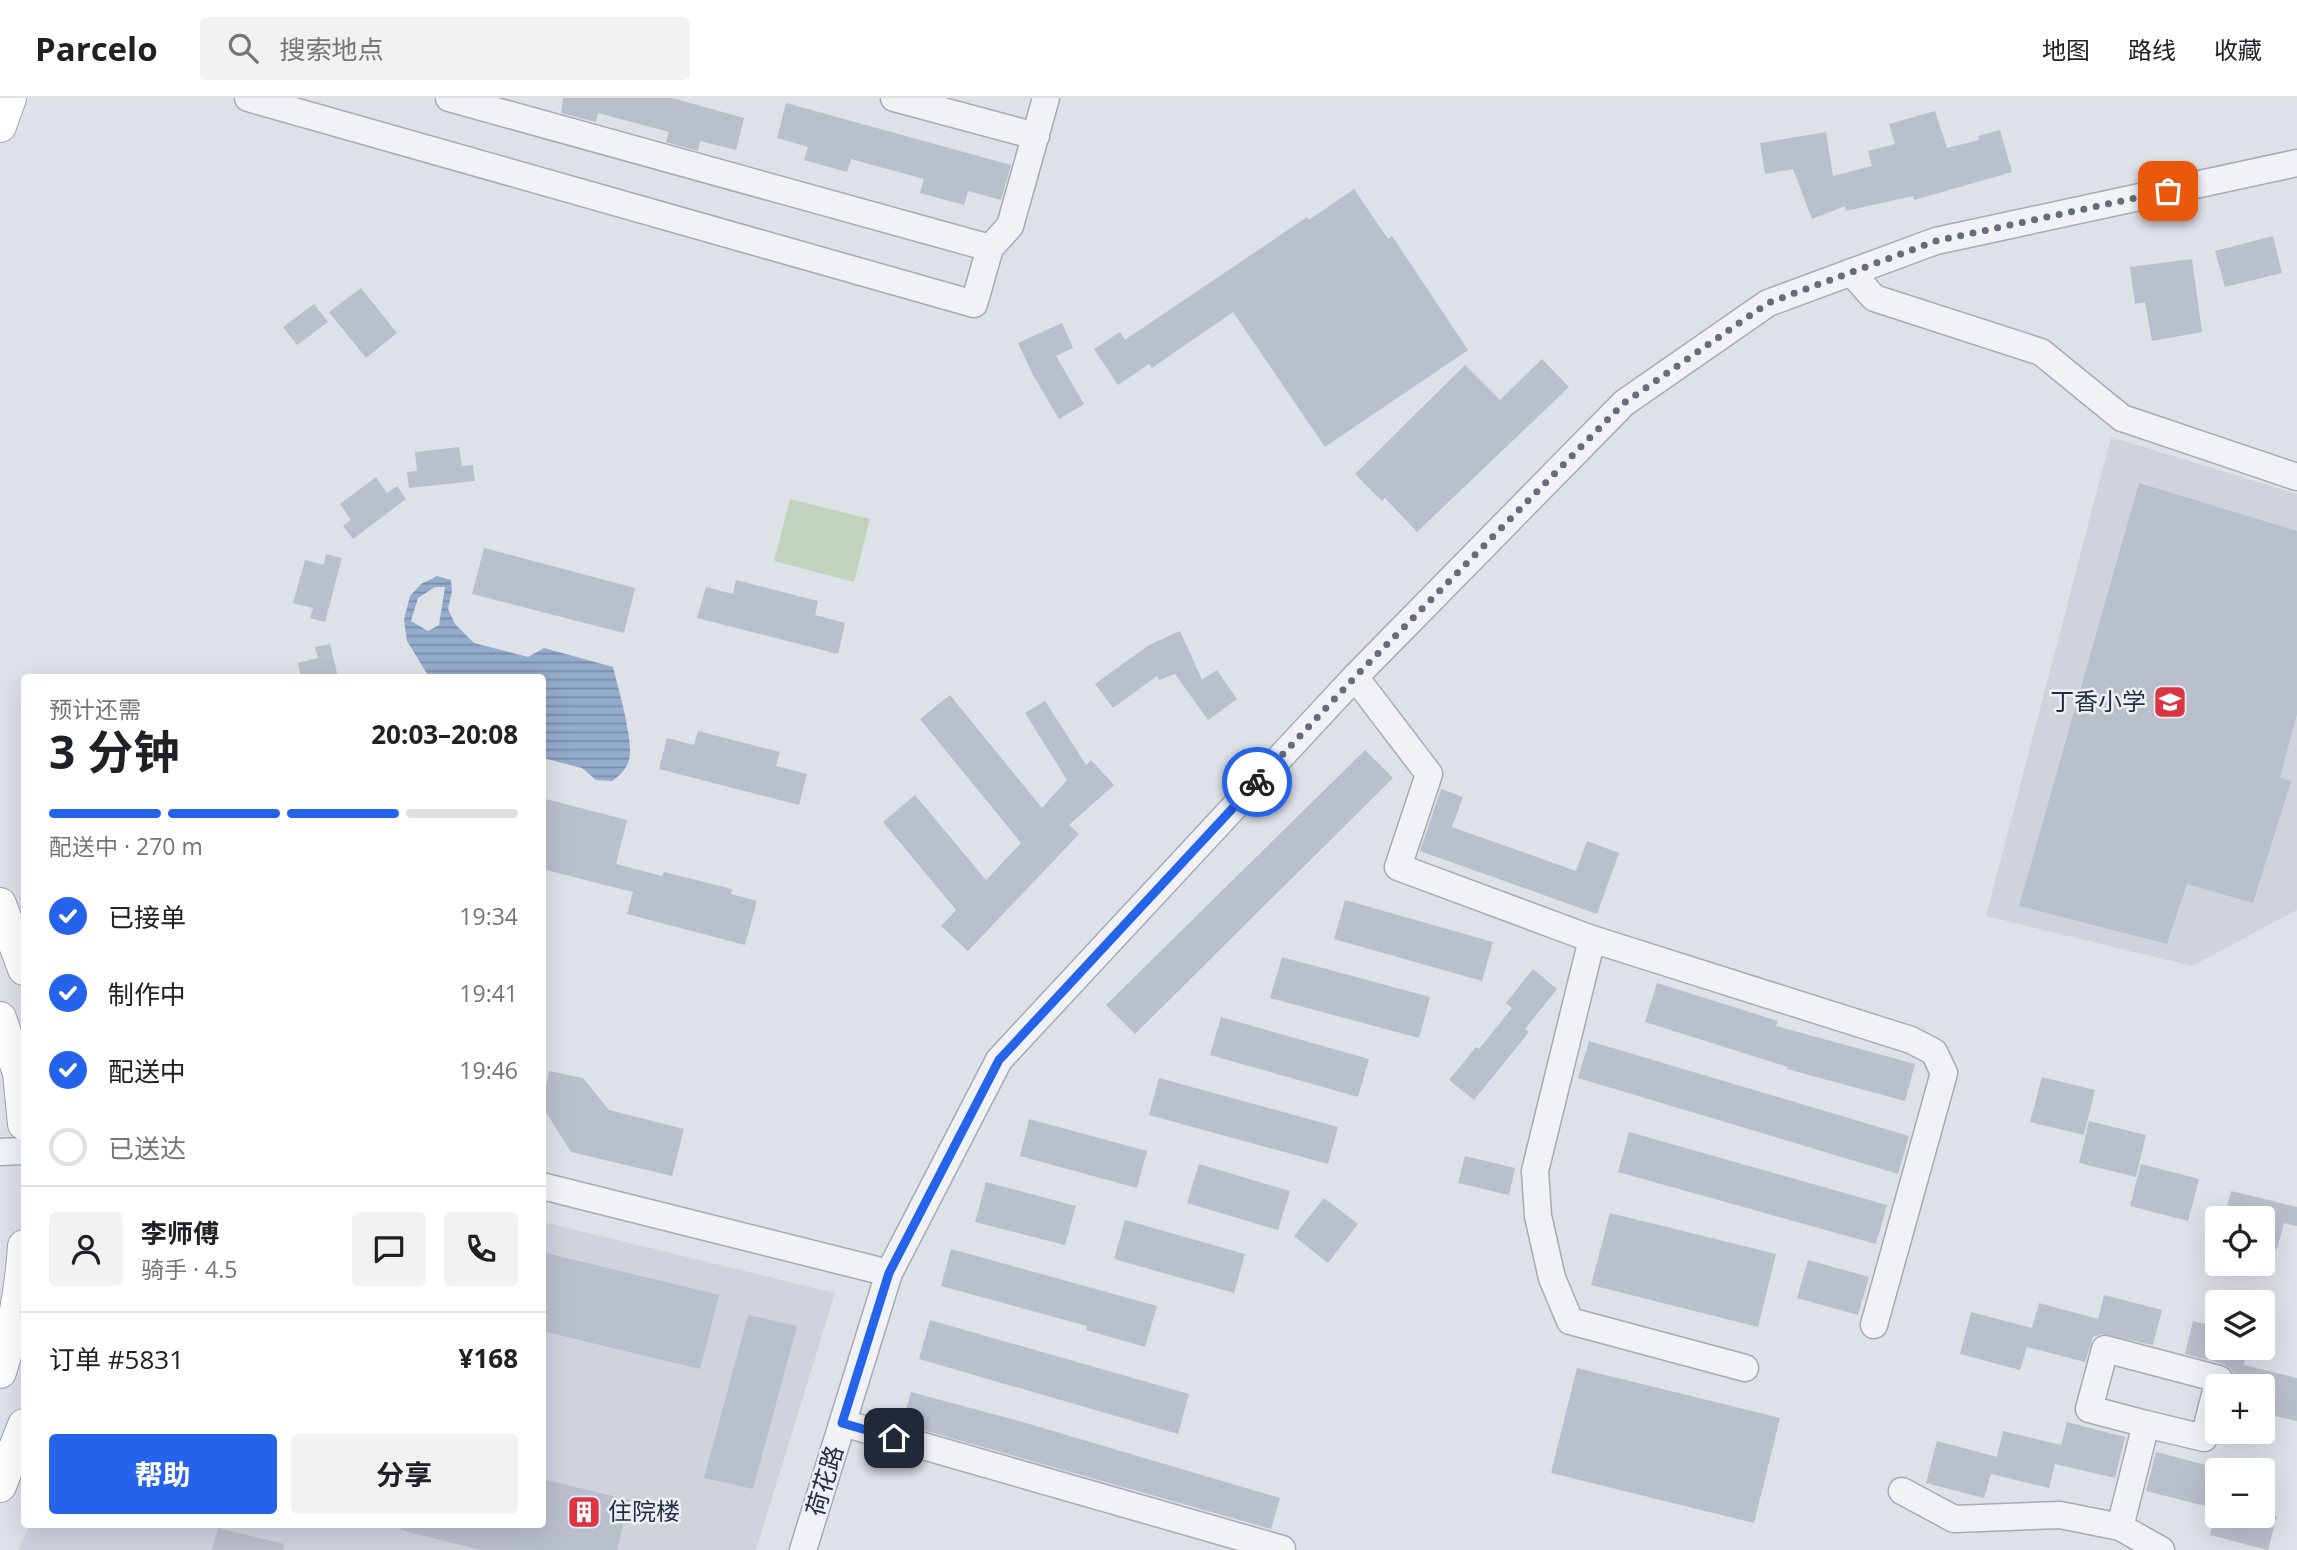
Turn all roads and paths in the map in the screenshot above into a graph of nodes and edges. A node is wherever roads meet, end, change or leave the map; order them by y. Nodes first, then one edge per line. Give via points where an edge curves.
1 (10, 98) edge
2 (248, 98) edge
3 (449, 98) edge
4 (894, 98) edge
5 (1046, 98) edge
6 (0, 126) edge
7 (1035, 136) junction
8 (2297, 163) edge
9 (990, 248) junction
10 (1851, 272) junction
11 (2297, 477) edge
12 (1355, 677) junction
13 (0, 904) edge
14 (1592, 939) junction
15 (21, 961) edge
16 (0, 1018) edge
17 (21, 1070) edge
18 (21, 1151) edge
19 (0, 1152) edge
20 (546, 1187) edge
21 (889, 1273) junction
22 (21, 1290) edge
23 (1874, 1325) dead end
24 (1745, 1367) dead end
25 (0, 1372) edge
26 (842, 1423) junction
27 (2146, 1424) junction
28 (21, 1433) edge
29 (0, 1486) edge
30 (1902, 1491) dead end
31 (2120, 1527) junction
32 (1282, 1549) edge
33 (803, 1550) edge
34 (2161, 1550) edge

1 - 6 main road
2 - 9 street via 974,304
3 - 9 street
4 - 7 street
5 - 7 street
7 - 9 street via 1010,226
8 - 10 street, 荷花路 via 1936,241
10 - 11 street via 1874,298 2041,352 2122,418
10 - 12 street, 荷花路 via 1768,303 1624,403
12 - 14 street via 1429,774 1398,867
12 - 21 street, 荷花路 via 999,1060
13 - 15 main road
14 - 23 street via 1911,1040 1934,1052 1944,1073
14 - 24 street via 1535,1171 1538,1216 1552,1278 1570,1321
16 - 17 main road
18 - 19 street
20 - 21 street
21 - 26 street, 荷花路
22 - 25 main road
26 - 32 street
26 - 33 street, 荷花路
27 - 27 street via 2204,1438 2219,1379 2105,1349 2089,1409
27 - 31 street
28 - 29 main road
30 - 31 street via 1954,1518 2060,1515
31 - 34 street

